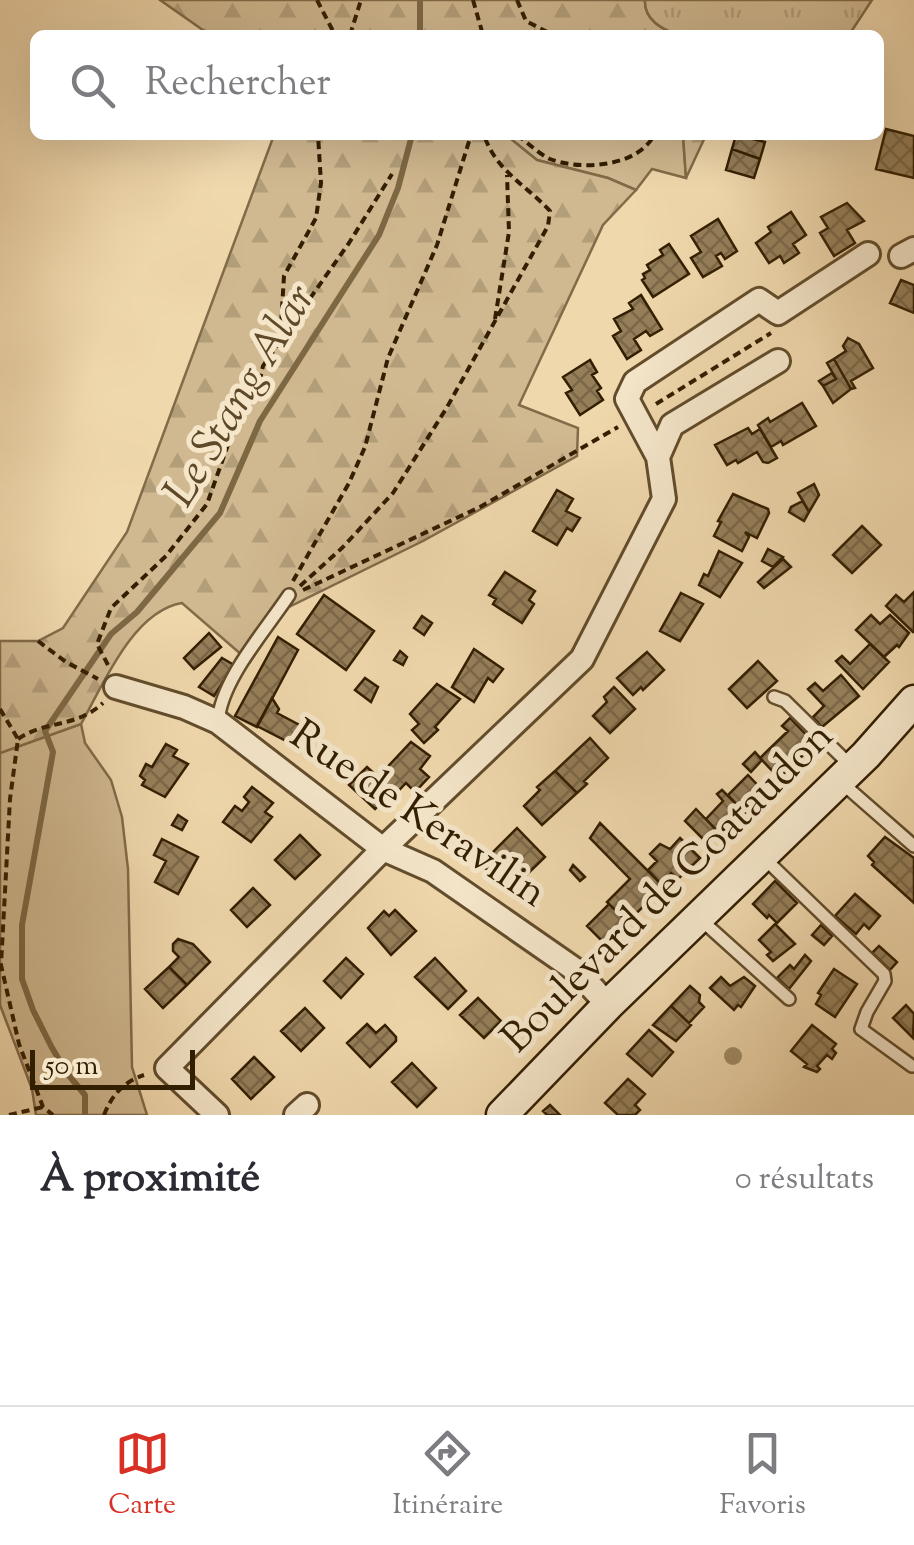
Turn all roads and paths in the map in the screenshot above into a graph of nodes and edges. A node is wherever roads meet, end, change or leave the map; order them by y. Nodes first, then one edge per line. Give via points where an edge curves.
1 (317, 0) edge
2 (362, 0) edge
3 (473, 0) edge
4 (517, 0) edge
5 (333, 30) edge
6 (352, 30) edge
7 (482, 30) edge
8 (543, 30) edge
9 (318, 140) edge
10 (470, 140) edge
11 (486, 140) edge
12 (524, 140) edge
13 (651, 140) edge
14 (392, 174) dead end
15 (507, 175) junction
16 (868, 254) dead end
17 (494, 324) junction
18 (785, 325) dead end
19 (280, 341) junction
20 (778, 361) dead end
21 (636, 416) junction
22 (658, 456) junction
23 (289, 595) junction
24 (38, 641) dead end
25 (103, 658) dead end
26 (116, 687) joint
27 (774, 697) dead end
28 (0, 709) edge
29 (908, 712) edge
30 (218, 722) junction
31 (64, 725) dead end
32 (18, 738) junction
33 (846, 774) junction
34 (914, 846) edge
35 (383, 850) junction
36 (762, 856) junction
37 (698, 917) junction
38 (789, 998) dead end
39 (608, 1005) junction
40 (912, 1066) edge
41 (167, 1068) junction
42 (43, 1107) junction
43 (9, 1115) edge
44 (53, 1115) edge
45 (104, 1115) edge
46 (218, 1115) edge
47 (502, 1115) edge

1 - 5 path
2 - 6 path
3 - 7 path
4 - 8 path via 526,21
9 - 19 path via 316,218 284,276
10 - 23 path via 438,246 388,358 365,447
11 - 15 path
12 - 13 path via 550,159 588,165 624,160
14 - 19 path
15 - 17 path via 509,232
15 - 17 path via 550,211
16 - 21 street via 778,312 760,300 635,382 626,399
17 - 23 path via 393,493
18 - 21 path
19 - 25 path via 235,428 207,504 112,608 97,644
20 - 22 street via 672,425
21 - 22 street
21 - 23 path via 480,508
22 - 35 street via 664,499 582,659
23 - 30 lane via 227,688
24 - 26 path
26 - 30 street, Rue de Keravilin
27 - 33 lane via 785,700
28 - 32 path
29 - 33 main road, Boulevard de Coataudon
30 - 35 street, Rue de Keravilin
31 - 32 path via 35,727
32 - 42 path via 0,965
33 - 34 lane
33 - 36 main road, Boulevard de Coataudon
35 - 39 street, Rue de Keravilin via 433,871 481,904 577,971
35 - 41 street
36 - 37 main road, Boulevard de Coataudon
36 - 40 lane via 884,974 862,1029
37 - 38 lane
37 - 39 main road, Boulevard de Coataudon
39 - 47 main road, Boulevard de Coataudon
41 - 45 path via 130,1080
41 - 46 street
42 - 43 path
42 - 44 path

